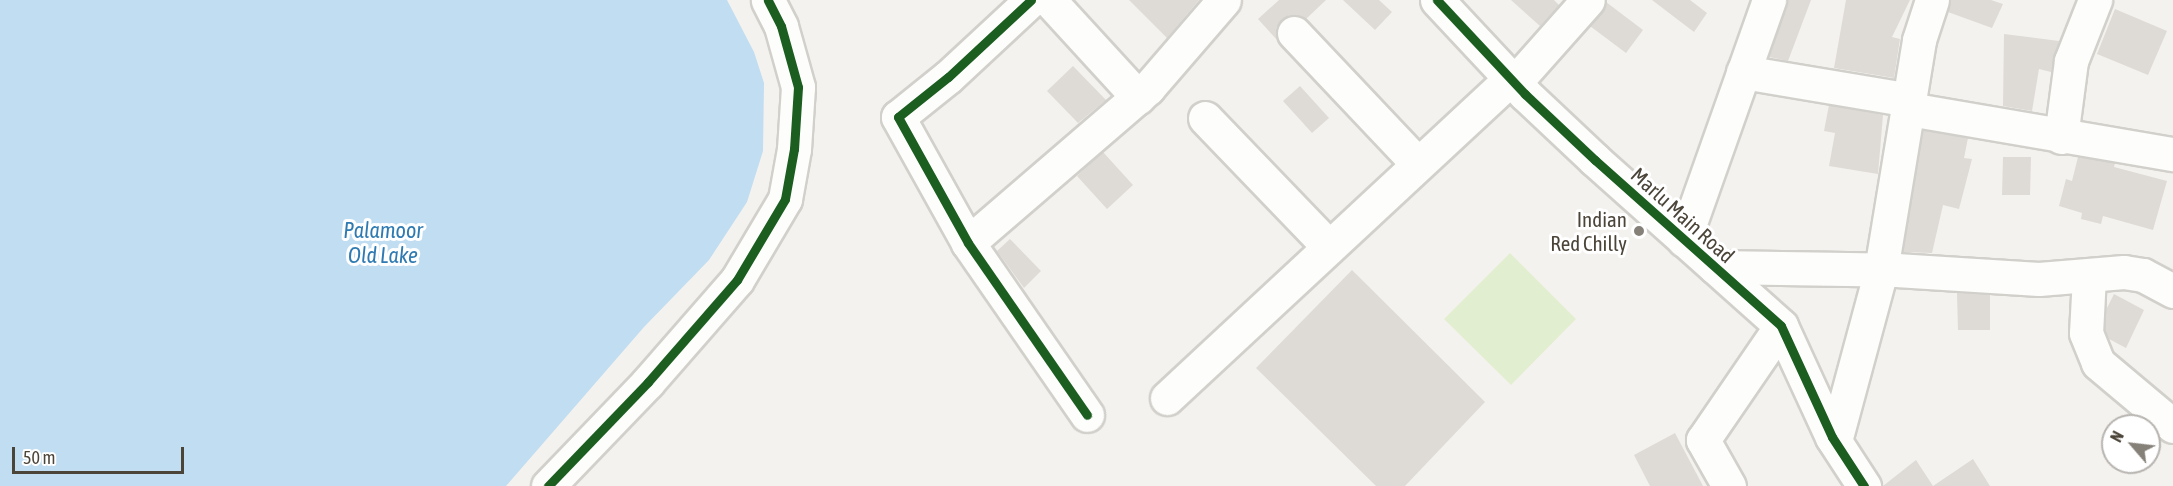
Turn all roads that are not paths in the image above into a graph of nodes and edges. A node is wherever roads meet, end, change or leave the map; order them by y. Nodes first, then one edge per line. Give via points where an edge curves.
1 (768, 0) edge
2 (1031, 0) edge
3 (1049, 0) edge
4 (1224, 0) edge
5 (1437, 0) edge
6 (1588, 0) edge
7 (1768, 0) edge
8 (1932, 0) edge
9 (2095, 0) edge
10 (1294, 33) dead end
11 (1743, 72) junction
12 (1514, 79) junction
13 (1138, 97) junction
14 (1910, 105) junction
15 (1205, 118) dead end
16 (2061, 137) junction
17 (2173, 154) edge
18 (1419, 164) junction
19 (1684, 240) junction
20 (968, 243) junction
21 (1329, 247) junction
22 (1714, 267) junction
23 (1881, 270) junction
24 (2089, 276) junction
25 (2173, 291) edge
26 (1780, 326) junction
27 (1167, 398) dead end
28 (1087, 415) dead end
29 (2173, 426) edge
30 (1835, 441) junction
31 (548, 486) edge
32 (1729, 486) edge
33 (1864, 486) edge

1 - 31 street via 781,26 798,87 794,149 785,199 737,280 648,382
2 - 20 street via 898,117
3 - 13 street
4 - 13 street
5 - 12 street, Marlu Main Road
6 - 12 street
7 - 11 street
8 - 14 street via 1919,40
9 - 16 street via 2071,61
10 - 18 street
11 - 14 street
11 - 19 street
12 - 18 street
12 - 19 street, Marlu Main Road via 1587,153
13 - 20 street
14 - 16 street
14 - 23 street
15 - 21 street
16 - 17 street
18 - 21 street
19 - 22 street, Marlu Main Road
20 - 28 street
21 - 27 street
22 - 23 street
22 - 26 street, Marlu Main Road
23 - 24 street via 2039,279
23 - 30 street
24 - 25 street via 2124,272 2143,275
24 - 29 street via 2086,333 2098,363
26 - 30 street, Marlu Main Road
26 - 32 street via 1703,440
30 - 33 street, Marlu Main Road

